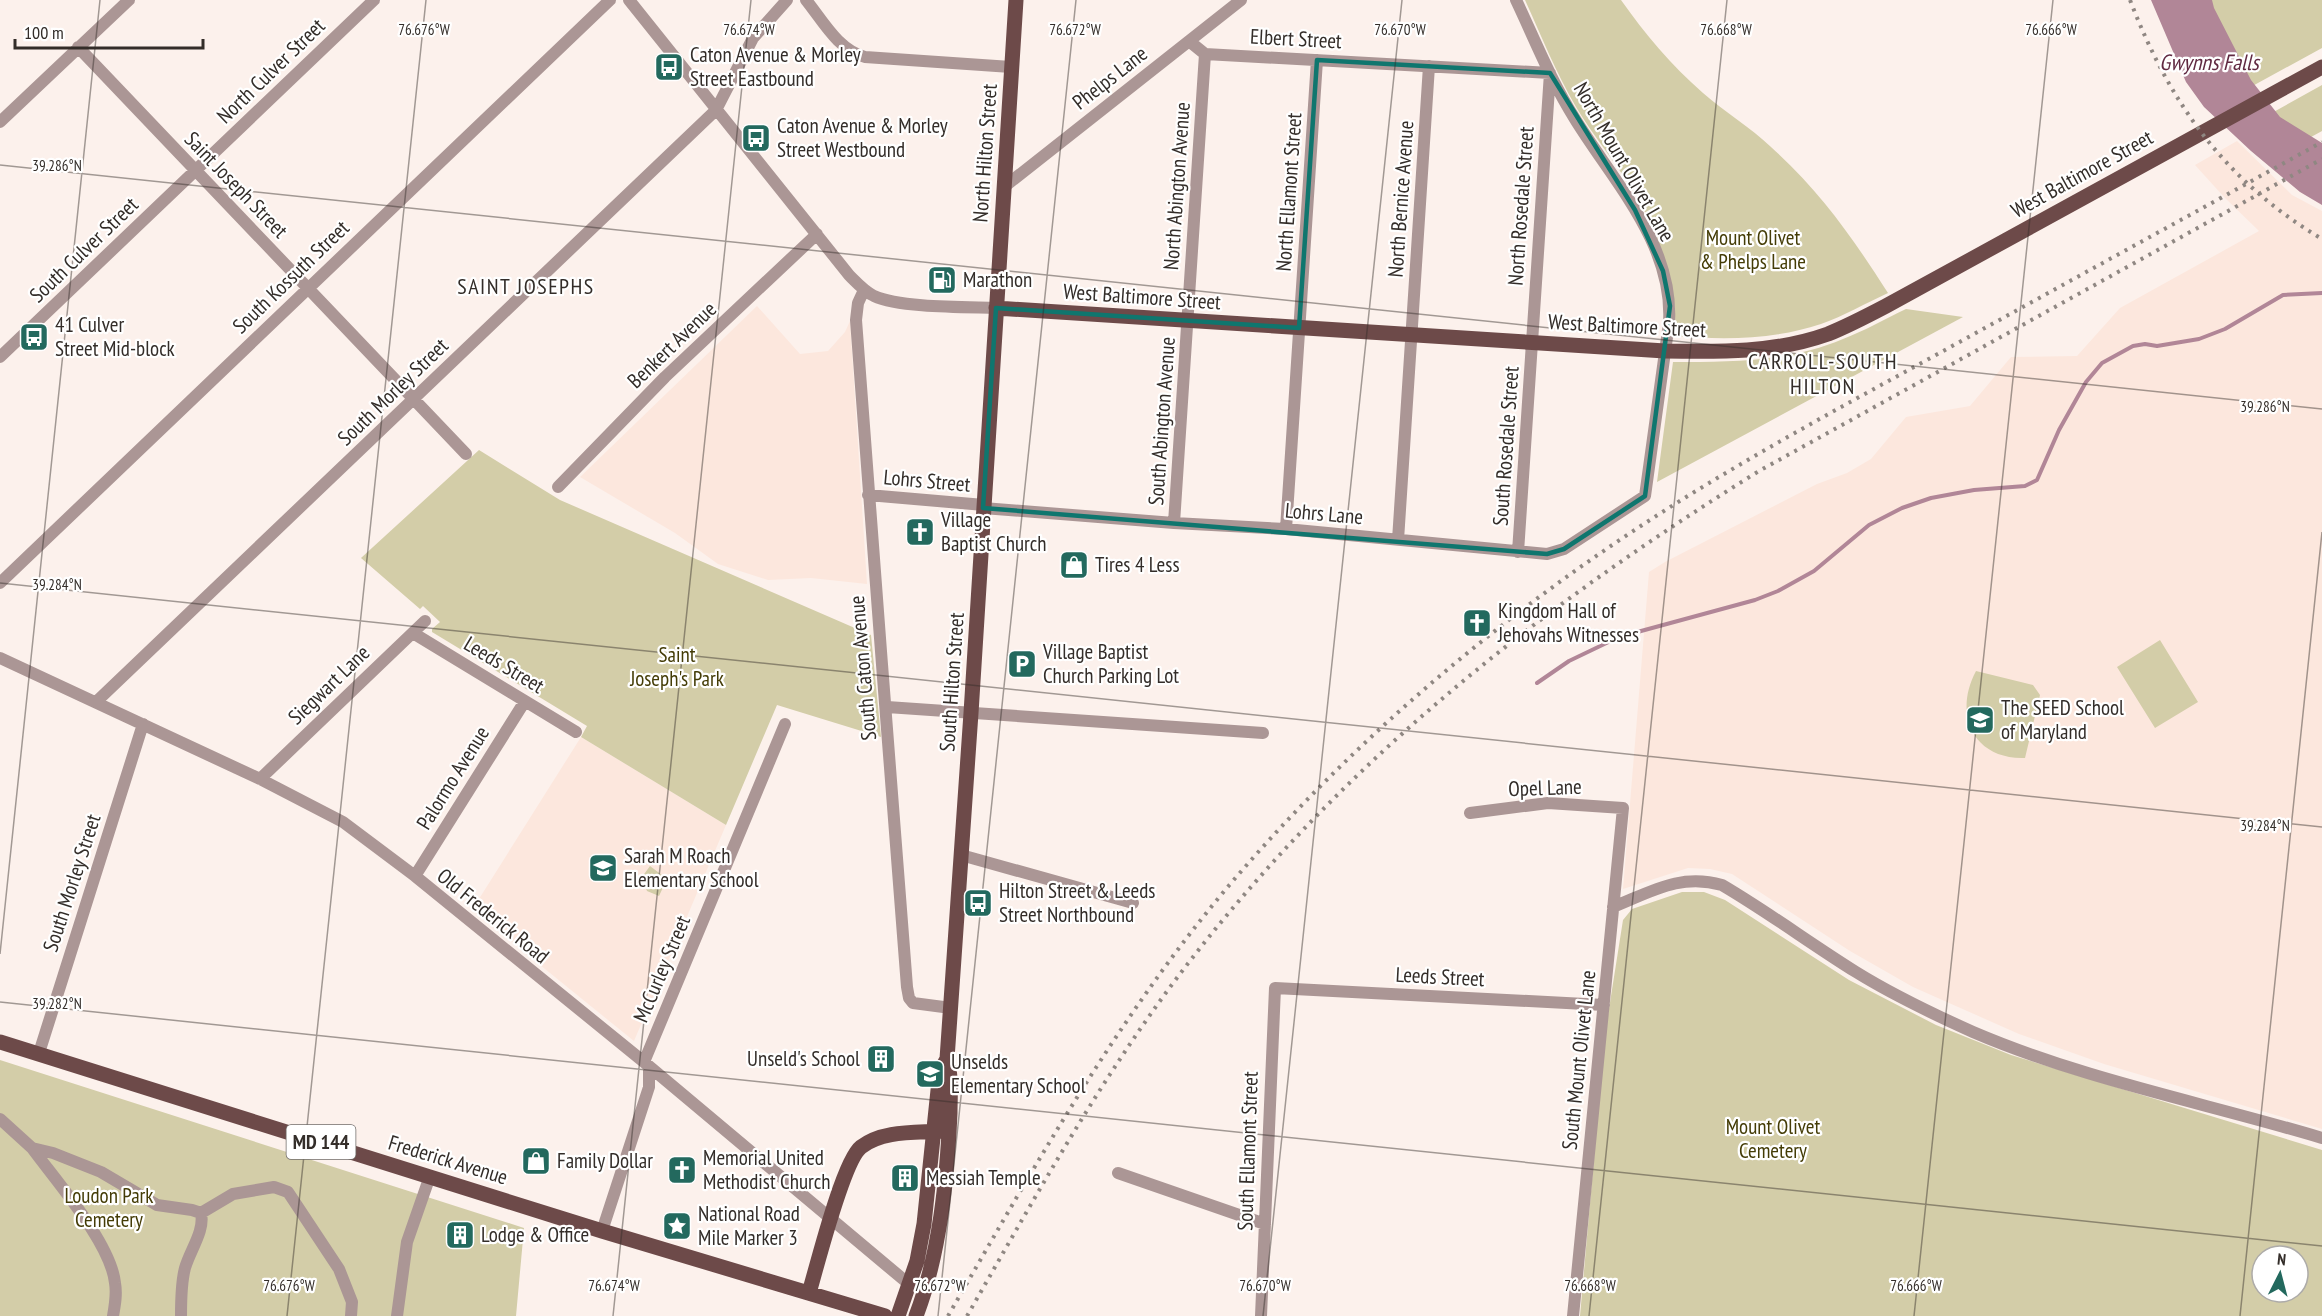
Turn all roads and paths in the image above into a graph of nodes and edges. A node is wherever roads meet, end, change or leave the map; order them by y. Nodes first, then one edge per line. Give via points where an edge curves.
1 (129, 0) edge
2 (374, 0) edge
3 (610, 0) edge
4 (628, 0) edge
5 (787, 0) edge
6 (806, 0) edge
7 (1016, 0) edge
8 (1241, 0) edge
9 (1516, 0) edge
10 (1189, 41) junction
11 (78, 47) junction
12 (1205, 54) junction
13 (1317, 60) junction
14 (1429, 66) junction
15 (1011, 67) junction
16 (2322, 67) edge
17 (1550, 73) junction
18 (716, 110) junction
19 (0, 122) edge
20 (196, 171) junction
21 (1004, 187) junction
22 (817, 234) junction
23 (308, 288) junction
24 (864, 290) junction
25 (996, 308) junction
26 (1188, 320) junction
27 (1299, 328) junction
28 (1411, 335) junction
29 (1532, 342) junction
30 (1665, 351) junction
31 (0, 357) edge
32 (413, 399) junction
33 (466, 454) dead end
34 (558, 487) dead end
35 (867, 495) junction
36 (983, 507) junction
37 (1174, 523) junction
38 (1286, 530) junction
39 (1398, 540) junction
40 (1518, 552) junction
41 (0, 583) edge
42 (426, 621) dead end
43 (413, 633) junction
44 (0, 658) edge
45 (525, 701) junction
46 (96, 702) junction
47 (887, 707) junction
48 (971, 713) junction
49 (143, 724) junction
50 (785, 724) dead end
51 (576, 732) dead end
52 (1263, 733) dead end
53 (260, 778) junction
54 (1623, 808) joint
55 (1470, 813) dead end
56 (961, 855) junction
57 (415, 876) junction
58 (1133, 903) dead end
59 (1613, 907) junction
60 (1275, 988) joint
61 (1604, 1005) junction
62 (951, 1008) junction
63 (0, 1042) edge
64 (39, 1053) junction
65 (647, 1065) junction
66 (0, 1119) edge
67 (941, 1131) junction
68 (2322, 1138) edge
69 (32, 1148) junction
70 (1118, 1173) dead end
71 (430, 1176) junction
72 (201, 1213) junction
73 (831, 1220) junction
74 (1265, 1224) junction
75 (603, 1230) junction
76 (910, 1285) junction
77 (809, 1293) junction
78 (114, 1316) edge
79 (181, 1316) edge
80 (351, 1316) edge
81 (397, 1316) edge
82 (885, 1316) edge
83 (898, 1316) edge
84 (916, 1316) edge
85 (1261, 1316) edge
86 (1574, 1316) edge

1 - 11 street
2 - 20 street, North Culver Street
3 - 23 street, South Kossuth Street
4 - 18 street
5 - 18 street, South Morley Street via 753,38
6 - 15 street via 841,43 856,55
7 - 15 main road, North Hilton Street
8 - 10 street, Phelps Lane
9 - 17 street, North Mount Olivet Lane
10 - 12 street
10 - 21 street, Phelps Lane
11 - 19 street
11 - 20 street, Saint Joseph Street
12 - 13 street, Elbert Street
12 - 26 street, North Abington Avenue
13 - 14 street, Elbert Street
13 - 27 street, North Ellamont Street
14 - 17 street, Elbert Street
14 - 28 street, North Bernice Avenue
15 - 21 main road, North Hilton Street
16 - 30 main road, West Baltimore Street via 1886,306 1827,334 1746,351
17 - 29 street, North Rosedale Street
17 - 30 street, North Mount Olivet Lane via 1574,119 1635,210 1663,271 1670,306
18 - 22 street
18 - 32 street, South Morley Street
20 - 23 street, Saint Joseph Street
20 - 31 street, South Culver Street
21 - 25 main road, North Hilton Street
22 - 24 street
22 - 34 street, Benkert Avenue via 665,377
23 - 32 street, Saint Joseph Street
23 - 41 street, South Kossuth Street
24 - 25 street, West Baltimore Street via 892,301
24 - 35 street, South Caton Avenue via 856,320
25 - 26 main road, West Baltimore Street
25 - 36 main road, South Hilton Street
26 - 27 main road, West Baltimore Street
26 - 37 street, South Abington Avenue
27 - 28 main road, West Baltimore Street
27 - 38 street
28 - 29 main road, West Baltimore Street
28 - 39 street, North Bernice Avenue
29 - 30 main road, West Baltimore Street
29 - 40 street, South Rosedale Street
30 - 40 street, Lohrs Lane via 1645,496 1557,552
32 - 33 street, Saint Joseph Street
32 - 46 street, South Morley Street
35 - 36 street, Lohrs Street
35 - 47 street, South Caton Avenue
36 - 37 street, Lohrs Lane
36 - 48 main road, South Hilton Street
37 - 38 street, Lohrs Lane
38 - 39 street, Lohrs Lane
39 - 40 street, Lohrs Lane
42 - 43 street, Siegwart Lane
43 - 45 street, Leeds Street
43 - 53 street, Siegwart Lane
44 - 46 street, Old Frederick Road
45 - 51 street, Leeds Street
45 - 57 street, Palormo Avenue
46 - 49 street, Old Frederick Road
47 - 48 street
47 - 62 street, South Caton Avenue via 909,998 921,1005
48 - 52 street
48 - 56 main road, South Hilton Street
49 - 53 street, Old Frederick Road
49 - 64 street, South Morley Street
50 - 65 street, McCurley Street
53 - 57 street, Old Frederick Road via 344,822
54 - 55 street, Opel Lane via 1548,803
54 - 59 street, South Mount Olivet Lane
56 - 58 street
56 - 62 main road, South Hilton Street
57 - 65 street, Old Frederick Road
59 - 61 street, South Mount Olivet Lane
59 - 68 street via 1681,881 1722,885 1857,972 1975,1032 2133,1086
60 - 61 street, Leeds Street
60 - 74 street, South Ellamont Street
61 - 86 street, South Mount Olivet Lane
62 - 67 main road, South Hilton Street via 946,1059 940,1071
63 - 64 main road, Frederick Avenue / MD 144
64 - 71 main road, Frederick Avenue / MD 144
65 - 73 street, Old Frederick Road
65 - 75 street, McCurley Street via 649,1087
66 - 69 street
67 - 73 main road via 891,1135 860,1147 845,1175
67 - 76 main road, South Hilton Street
67 - 84 main road, South Hilton Street via 937,1240
69 - 72 street via 101,1172 157,1205
69 - 78 street via 104,1251 115,1281
70 - 74 street
71 - 75 main road, Frederick Avenue / MD 144
71 - 81 street via 407,1242
72 - 79 street via 201,1228 184,1271
72 - 80 street via 233,1194 274,1186 288,1192 339,1269 352,1302
73 - 76 street, Old Frederick Road
73 - 77 main road
74 - 85 street, South Ellamont Street
75 - 77 main road, Frederick Avenue / MD 144
76 - 83 main road, South Hilton Street
77 - 82 main road, Frederick Avenue / MD 144

